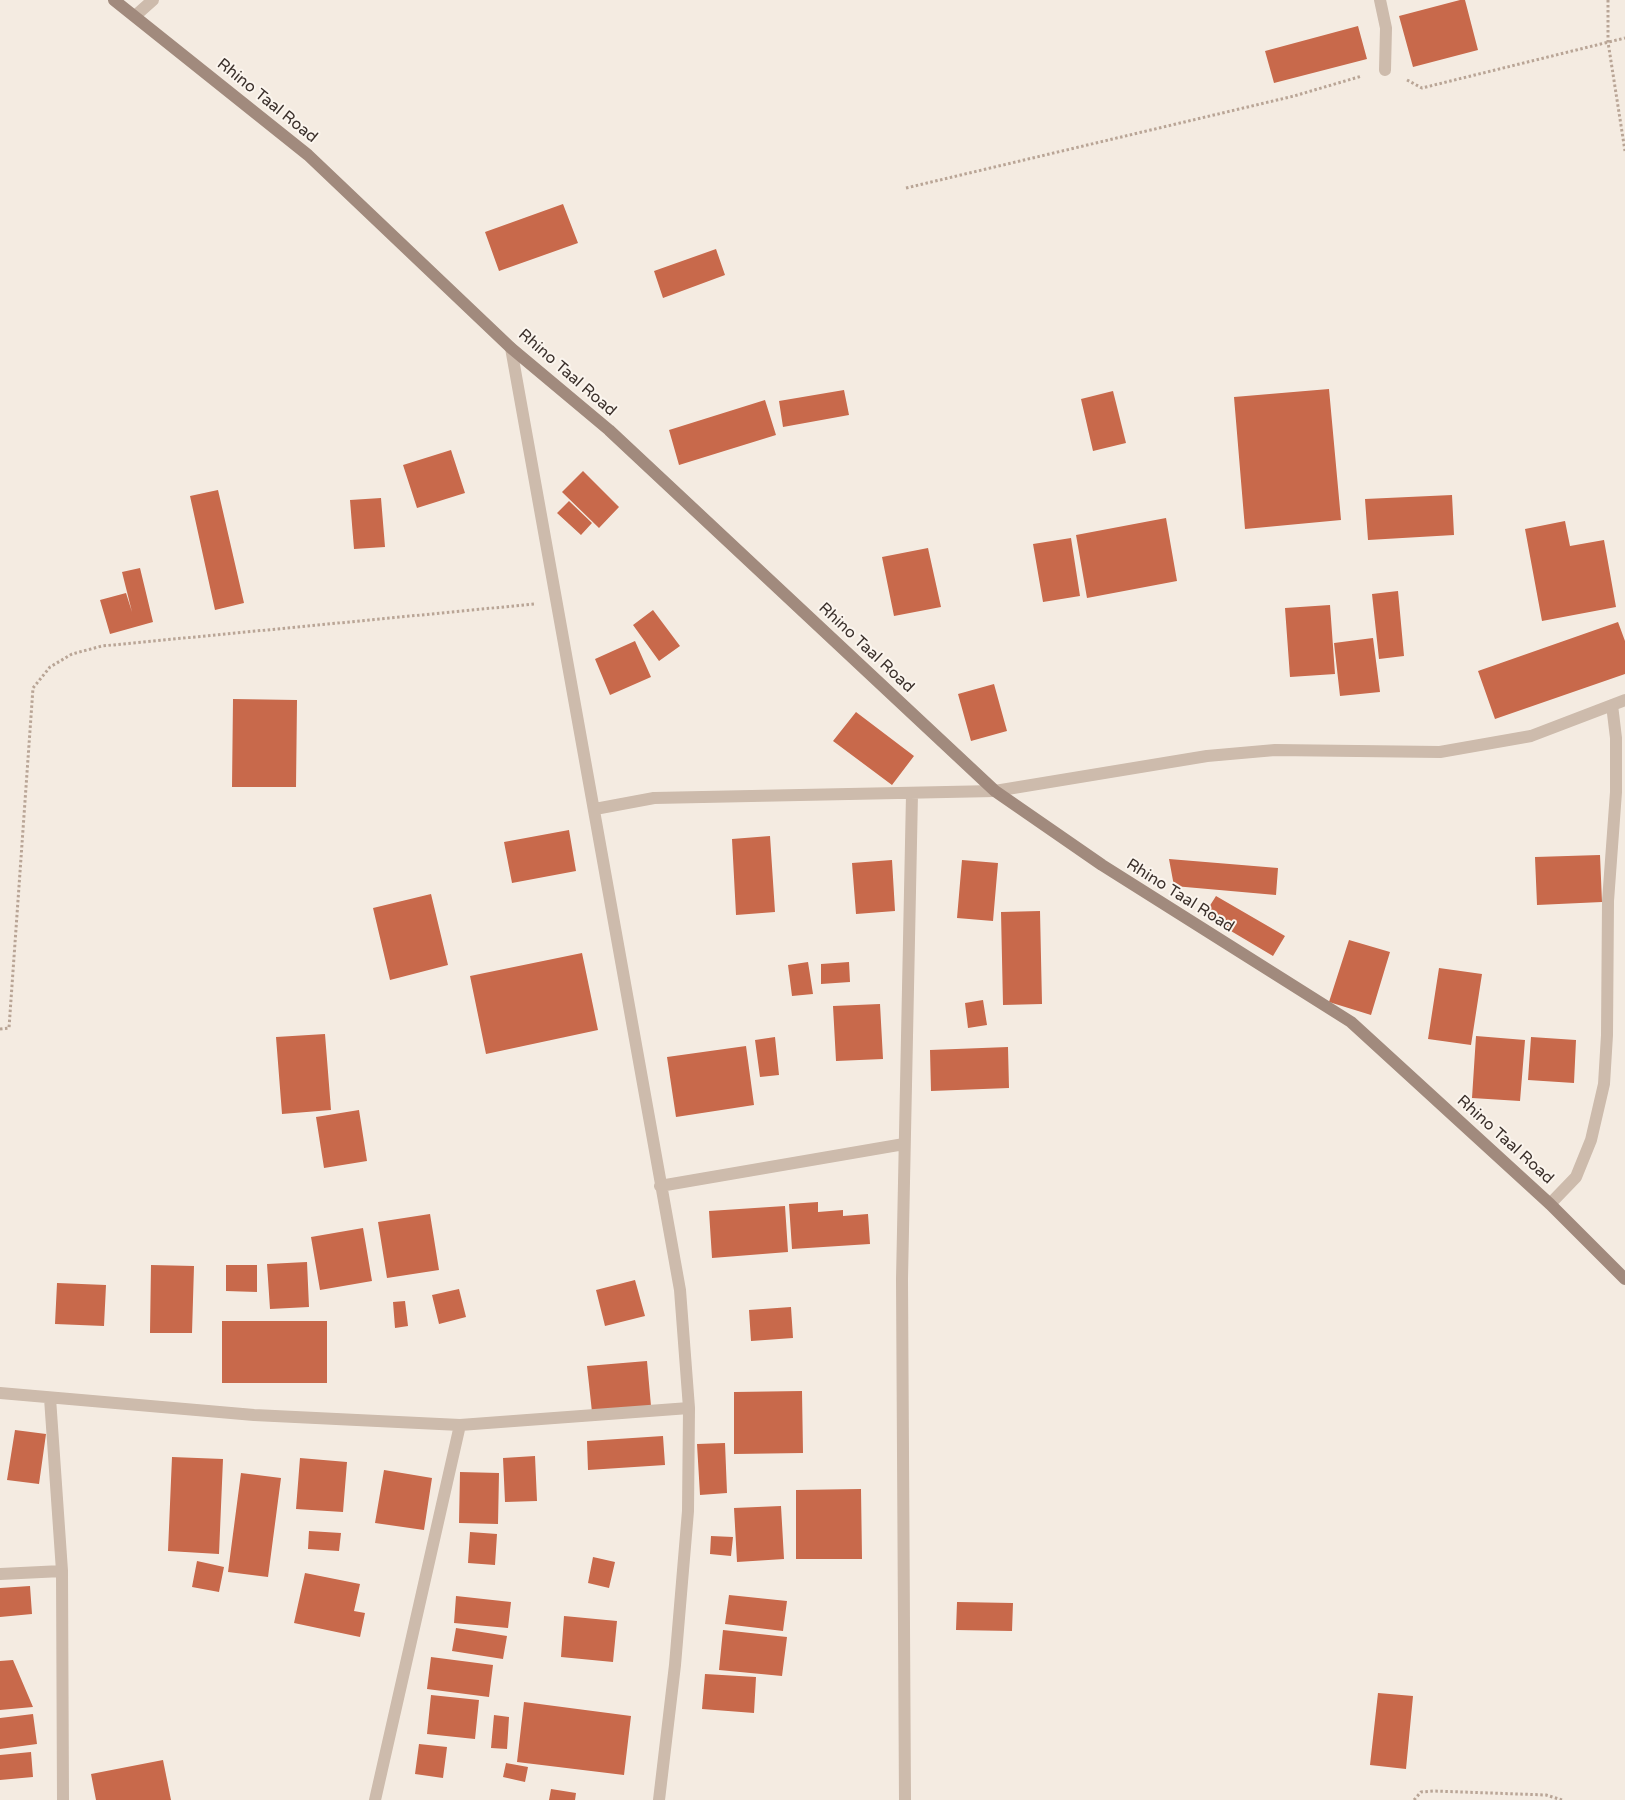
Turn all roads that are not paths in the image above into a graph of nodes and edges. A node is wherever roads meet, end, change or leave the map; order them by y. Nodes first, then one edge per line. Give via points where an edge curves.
1 (114, 0) edge
2 (153, 0) edge
3 (1380, 0) edge
4 (135, 16) junction
5 (1385, 70) road end
6 (512, 348) junction
7 (1625, 700) edge
8 (1612, 706) junction
9 (995, 791) junction
10 (912, 794) junction
11 (595, 809) junction
12 (904, 1144) junction
13 (660, 1186) junction
14 (1550, 1204) junction
15 (1625, 1279) edge
16 (0, 1393) edge
17 (50, 1398) junction
18 (689, 1408) junction
19 (460, 1426) junction
20 (62, 1572) junction
21 (0, 1574) edge
22 (63, 1800) edge
23 (375, 1800) edge
24 (659, 1800) edge
25 (905, 1800) edge

1 - 4 street, Rhino Taal Road
2 - 4 street
3 - 5 street via 1386,28
4 - 6 street, Rhino Taal Road via 308,156
6 - 9 street, Rhino Taal Road via 609,430
6 - 11 street
7 - 8 street
8 - 9 street via 1531,736 1440,752 1275,750 1207,756
8 - 14 street via 1616,738 1616,792 1608,901 1604,1084 1591,1140 1576,1177
9 - 10 street
9 - 14 street, Rhino Taal Road via 1102,866 1352,1022
10 - 11 street via 654,798
10 - 12 street
11 - 13 street
12 - 13 street
12 - 25 street via 902,1590
13 - 18 street via 680,1290
14 - 15 street, Rhino Taal Road
16 - 17 street
17 - 19 street via 254,1415
17 - 20 street
18 - 19 street
18 - 24 street via 688,1511
19 - 23 street
20 - 21 street
20 - 22 street

